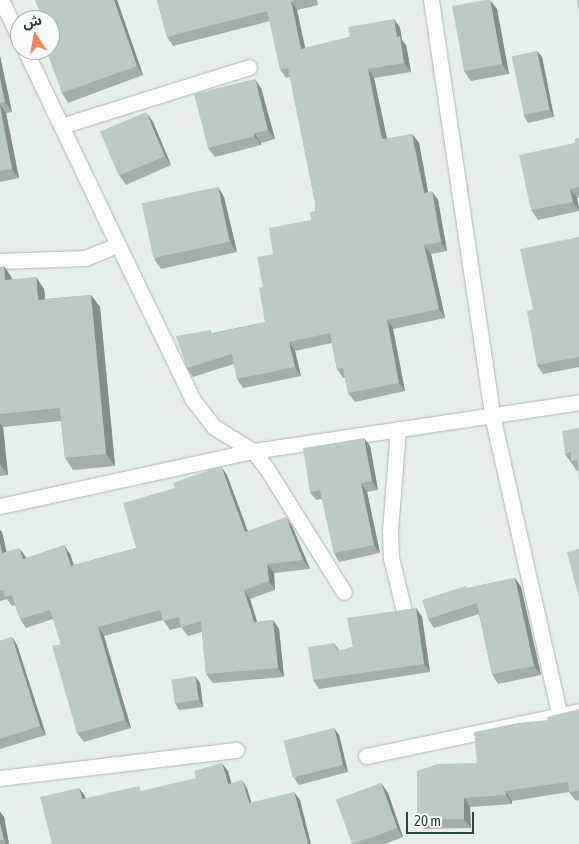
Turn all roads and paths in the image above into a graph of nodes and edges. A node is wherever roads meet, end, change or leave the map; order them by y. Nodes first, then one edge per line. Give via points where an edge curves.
1 (1, 0) edge
2 (431, 0) edge
3 (10, 18) edge
4 (30, 60) edge
5 (249, 68) dead end
6 (61, 126) junction
7 (118, 245) junction
8 (0, 261) edge
9 (579, 402) edge
10 (492, 415) junction
11 (398, 429) junction
12 (253, 451) junction
13 (0, 506) edge
14 (344, 592) dead end
15 (403, 608) edge
16 (579, 712) edge
17 (560, 716) junction
18 (236, 750) dead end
19 (366, 756) dead end
20 (0, 778) edge

1 - 3 street
2 - 10 street
4 - 6 street
5 - 6 street
6 - 7 street
7 - 8 street via 85,258
7 - 12 street via 193,400 214,427
9 - 10 street
10 - 11 street
10 - 17 street
11 - 12 street
11 - 15 street via 390,530 391,558
12 - 13 street
12 - 14 street
16 - 17 street
17 - 19 street
18 - 20 street

